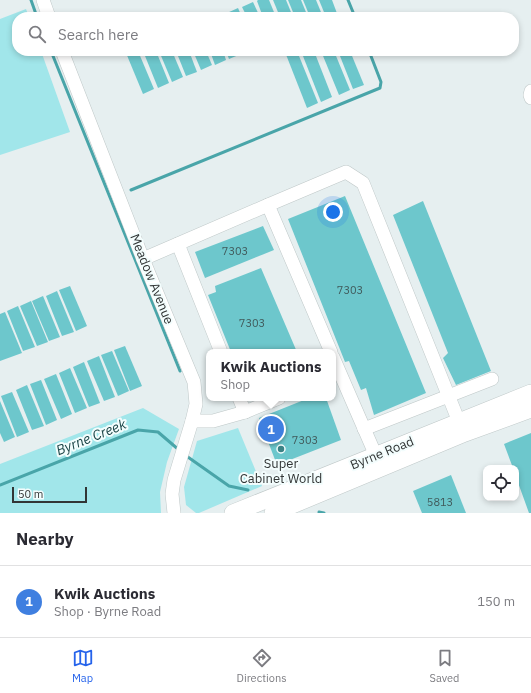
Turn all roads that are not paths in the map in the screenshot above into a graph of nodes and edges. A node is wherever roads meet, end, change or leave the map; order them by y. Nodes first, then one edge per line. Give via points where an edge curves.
1 (42, 0) edge
2 (47, 12) edge
3 (64, 56) edge
4 (531, 91) edge
5 (531, 98) edge
6 (268, 205) junction
7 (178, 244) junction
8 (143, 259) junction
9 (220, 349) edge
10 (330, 349) edge
11 (337, 375) edge
12 (492, 379) dead end
13 (531, 393) edge
14 (448, 395) junction
15 (240, 401) edge
16 (272, 401) edge
17 (531, 409) edge
18 (245, 412) junction
19 (192, 421) junction
20 (459, 422) junction
21 (364, 429) junction
22 (376, 456) junction
23 (174, 513) edge
24 (234, 513) edge
25 (273, 513) edge

1 - 2 street
3 - 8 street, Meadow Avenue
4 - 5 street
6 - 7 street
6 - 10 street
6 - 14 street via 346,172 363,183
7 - 8 street
7 - 9 street
8 - 19 street, Meadow Avenue via 194,382 196,404
11 - 21 street
12 - 14 street
13 - 20 main road, Byrne Road
14 - 20 street
14 - 21 street
15 - 18 street
16 - 18 street
17 - 25 main road, Byrne Road via 465,433
18 - 19 street via 213,421
19 - 23 street, Meadow Avenue via 172,494
20 - 22 main road, Byrne Road
21 - 22 street
22 - 24 main road, Byrne Road

